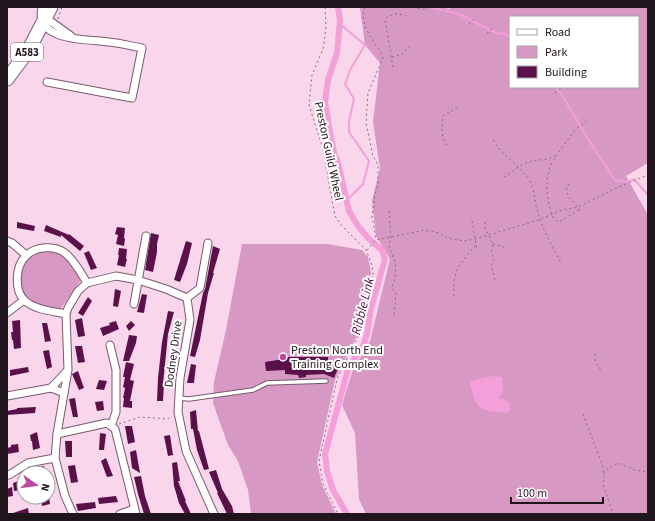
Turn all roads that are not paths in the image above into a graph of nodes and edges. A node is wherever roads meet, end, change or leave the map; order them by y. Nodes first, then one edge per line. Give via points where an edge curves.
1 (48, 15) edge
2 (7, 79) edge
3 (47, 82) dead end
4 (146, 236) dead end
5 (7, 241) edge
6 (208, 244) dead end
7 (26, 255) junction
8 (138, 280) junction
9 (87, 283) junction
10 (187, 298) junction
11 (24, 300) junction
12 (134, 304) dead end
13 (7, 313) edge
14 (66, 314) junction
15 (110, 345) dead end
16 (68, 370) junction
17 (326, 381) dead end
18 (51, 388) junction
19 (64, 393) junction
20 (7, 396) edge
21 (179, 398) junction
22 (111, 426) junction
23 (57, 434) junction
24 (55, 458) junction
25 (9, 475) dead end
26 (135, 512) edge
27 (73, 514) edge
28 (120, 514) edge
29 (214, 514) edge

1 - 2 highway, A583 via 28,50
1 - 3 street via 50,30 59,35 142,48 132,98
4 - 8 street
5 - 7 street
6 - 10 street via 200,288
7 - 9 street via 49,247 64,252
7 - 11 street via 18,271 18,288
8 - 9 street via 116,276
8 - 10 street
8 - 12 street
9 - 14 street via 74,298
10 - 21 street, Dodney Drive via 190,320
11 - 13 street
11 - 14 street via 34,306
14 - 16 street
15 - 22 street via 116,370 116,412
16 - 18 street
16 - 19 street
17 - 21 lane via 267,383 253,390 189,399
18 - 19 street
18 - 20 street
19 - 23 street
21 - 29 street, Dodney Drive via 178,410 186,451
22 - 23 street via 107,423
22 - 26 street via 115,429
23 - 24 street
24 - 25 street via 28,463
24 - 27 street via 65,496
26 - 28 street

